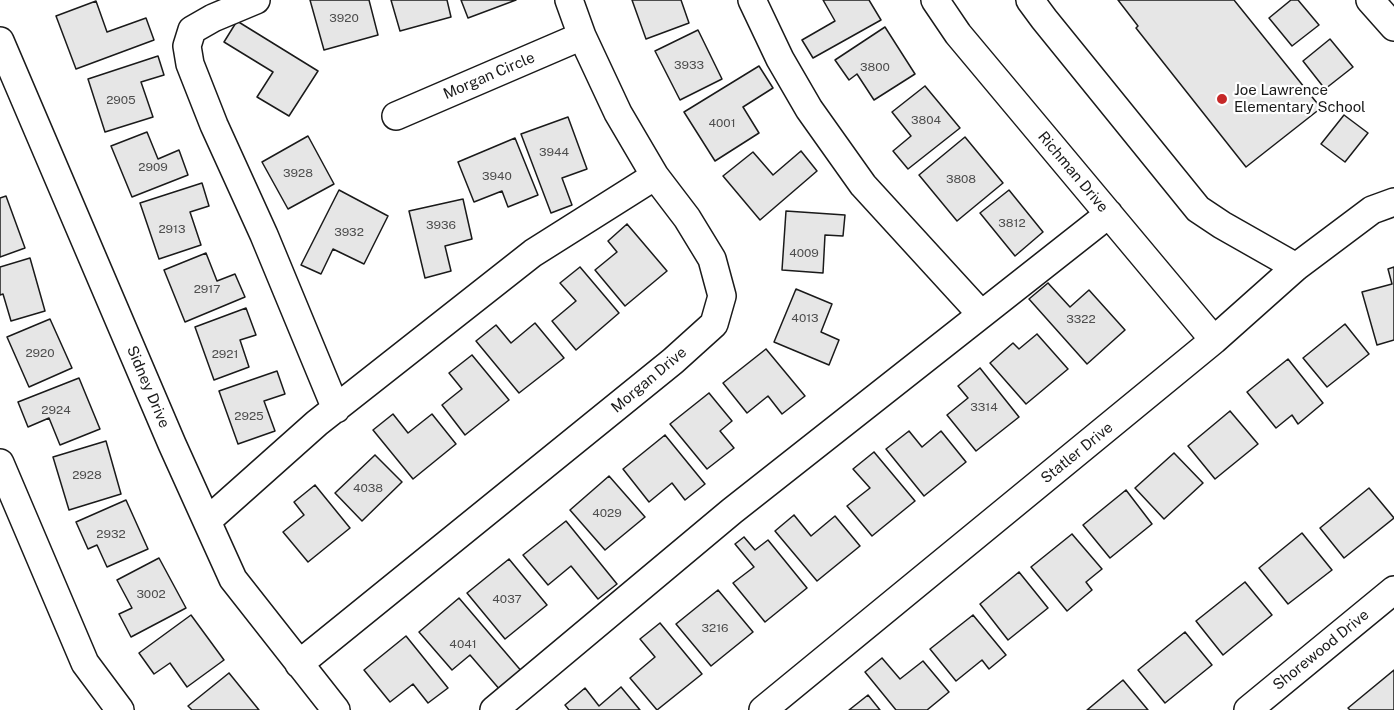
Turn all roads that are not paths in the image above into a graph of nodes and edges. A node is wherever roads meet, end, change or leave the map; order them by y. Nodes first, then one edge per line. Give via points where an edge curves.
1 (256, 0) edge
2 (569, 0) edge
3 (752, 0) edge
4 (935, 0) edge
5 (1030, 0) edge
6 (1370, 0) edge
7 (1394, 27) edge
8 (582, 36) junction
9 (0, 41) edge
10 (396, 116) dead end
11 (655, 176) junction
12 (1394, 202) edge
13 (1109, 214) junction
14 (1296, 267) junction
15 (981, 314) junction
16 (1214, 340) junction
17 (336, 409) junction
18 (0, 463) edge
19 (207, 521) junction
20 (1394, 591) edge
21 (299, 664) junction
22 (120, 710) edge
23 (336, 710) edge
24 (494, 710) edge
25 (763, 710) edge
26 (1248, 710) edge

1 - 17 street via 192,30 187,46 190,64
2 - 8 street, Morgan Drive
3 - 15 street via 809,109 863,185
4 - 13 street, Richman Drive via 958,34
5 - 14 street via 1198,209
6 - 7 street
8 - 10 street, Morgan Circle
8 - 11 street, Morgan Drive via 618,113
9 - 19 street, Sidney Drive
11 - 17 street via 533,253
11 - 21 street, Morgan Drive via 712,259 722,296 714,324
12 - 14 street, Statler Drive via 1372,210
13 - 15 street
13 - 16 street, Richman Drive
14 - 16 street, Statler Drive
15 - 24 street via 732,511
16 - 25 street, Statler Drive
17 - 19 street
18 - 22 street via 86,663
19 - 21 street, Sidney Drive via 233,579
20 - 26 street, Shorewood Drive
21 - 23 street, Sidney Drive

